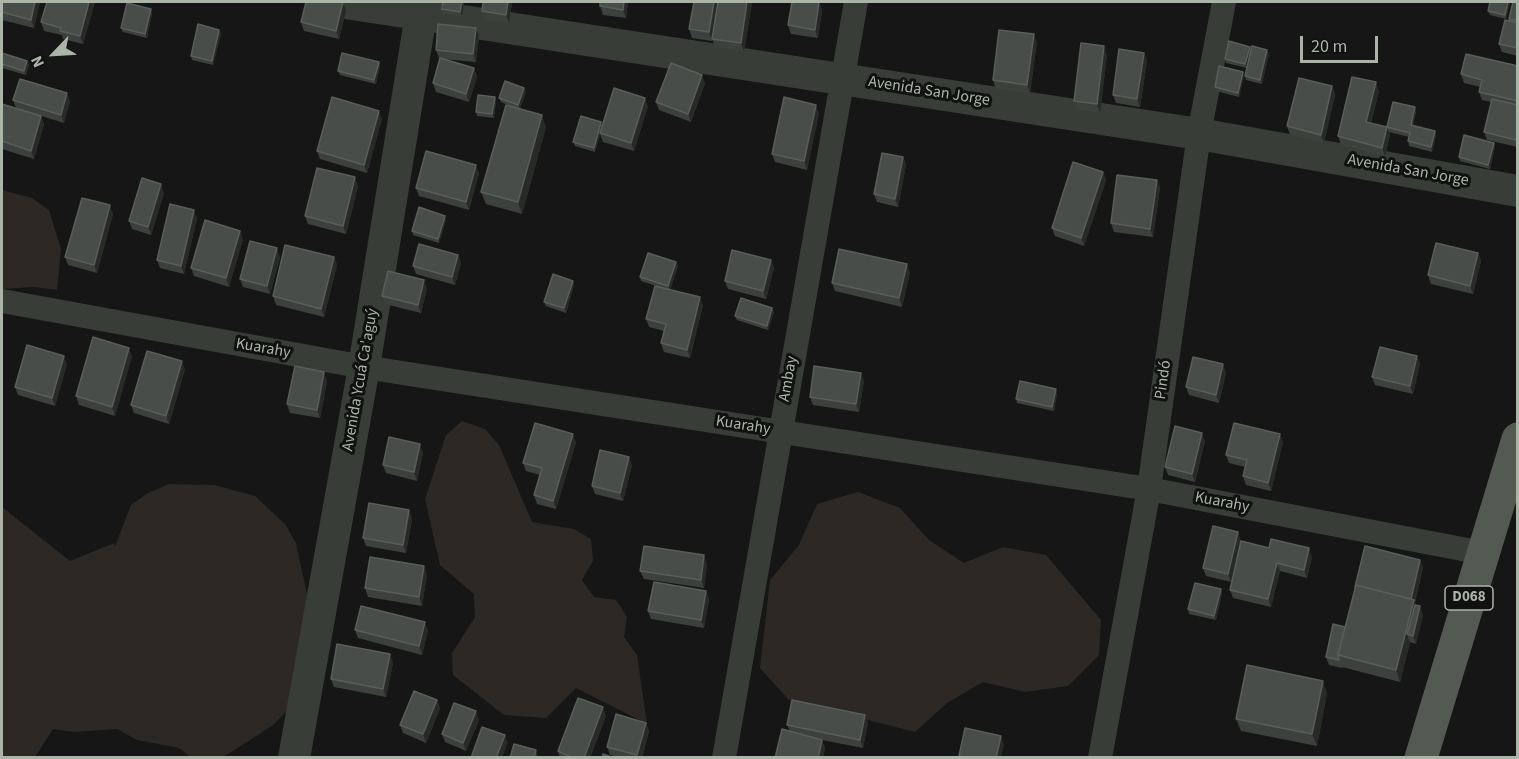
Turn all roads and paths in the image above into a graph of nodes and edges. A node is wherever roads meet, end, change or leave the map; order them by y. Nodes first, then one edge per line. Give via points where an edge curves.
1 (339, 2) edge
2 (856, 2) edge
3 (1224, 2) edge
4 (422, 7) edge
5 (843, 79) junction
6 (1199, 134) junction
7 (1518, 191) edge
8 (2, 301) edge
9 (364, 367) junction
10 (780, 431) junction
11 (1518, 439) edge
12 (1149, 489) junction
13 (1483, 553) junction
14 (294, 758) edge
15 (724, 758) edge
16 (1100, 758) edge
17 (1420, 758) edge

1 - 4 street, Avenida San Jorge
2 - 5 street, Ambay
3 - 6 street, Pindó
4 - 5 street, Avenida San Jorge
4 - 9 street, Avenida Ycuá Ca'aguý
5 - 6 street, Avenida San Jorge
5 - 10 street, Ambay
6 - 7 street, Avenida San Jorge
6 - 12 street, Pindó
8 - 9 street, Kuarahy
9 - 10 street, Kuarahy
9 - 14 street, Avenida Ycuá Ca'aguý
10 - 12 street, Kuarahy
10 - 15 street, Ambay
11 - 13 main road, D068
12 - 13 street, Kuarahy
12 - 16 street, Pindó
13 - 17 main road, D068

